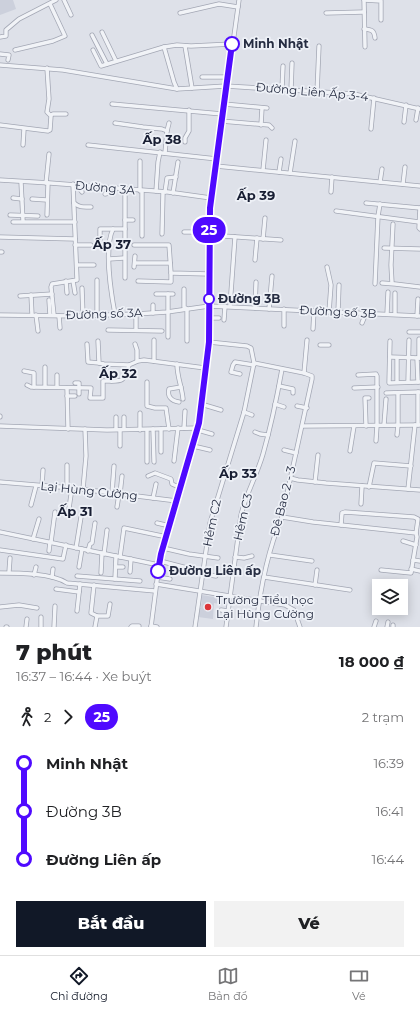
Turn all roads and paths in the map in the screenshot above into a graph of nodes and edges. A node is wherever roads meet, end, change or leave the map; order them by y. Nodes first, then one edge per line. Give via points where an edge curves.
1 (56, 0) edge
2 (64, 0) edge
3 (239, 0) edge
4 (364, 0) edge
5 (50, 4) junction
6 (238, 7) junction
7 (364, 12) junction
8 (180, 13) dead end
9 (326, 13) dead end
10 (71, 15) dead end
11 (381, 20) dead end
12 (364, 29) junction
13 (102, 32) dead end
14 (92, 35) dead end
15 (0, 37) edge
16 (375, 38) dead end
17 (232, 44) junction
18 (184, 46) junction
19 (319, 46) dead end
20 (164, 47) junction
21 (365, 47) dead end
22 (15, 50) dead end
23 (92, 50) dead end
24 (0, 54) edge
25 (8, 60) dead end
26 (116, 61) junction
27 (292, 63) dead end
28 (107, 64) junction
29 (0, 65) edge
30 (282, 66) dead end
31 (47, 68) junction
32 (202, 77) dead end
33 (227, 77) junction
34 (226, 86) junction
35 (192, 88) junction
36 (177, 89) junction
37 (282, 89) junction
38 (290, 90) junction
39 (317, 92) junction
40 (374, 98) junction
41 (112, 104) dead end
42 (224, 104) junction
43 (406, 105) junction
44 (262, 108) junction
45 (267, 108) dead end
46 (419, 108) edge
47 (190, 110) junction
48 (66, 114) dead end
49 (222, 114) junction
50 (51, 115) junction
51 (416, 120) dead end
52 (221, 121) junction
53 (404, 122) dead end
54 (115, 123) dead end
55 (169, 123) dead end
56 (0, 125) edge
57 (261, 125) junction
58 (272, 128) dead end
59 (24, 129) junction
60 (371, 129) dead end
61 (167, 131) junction
62 (266, 140) dead end
63 (295, 141) dead end
64 (185, 142) dead end
65 (23, 145) dead end
66 (88, 145) dead end
67 (160, 152) junction
68 (165, 153) junction
69 (49, 154) dead end
70 (217, 159) junction
71 (281, 159) dead end
72 (140, 161) dead end
73 (178, 162) dead end
74 (216, 166) junction
75 (405, 167) dead end
76 (382, 169) dead end
77 (263, 170) junction
78 (279, 172) junction
79 (290, 173) junction
80 (176, 177) junction
81 (332, 177) junction
82 (0, 180) edge
83 (21, 182) junction
84 (380, 182) junction
85 (47, 183) junction
86 (403, 184) junction
87 (75, 185) junction
88 (420, 186) edge
89 (110, 188) junction
90 (125, 189) junction
91 (141, 191) junction
92 (82, 192) dead end
93 (156, 192) junction
94 (164, 192) junction
95 (331, 192) dead end
96 (173, 193) junction
97 (105, 194) dead end
98 (13, 198) dead end
99 (211, 198) junction
100 (22, 199) junction
101 (32, 199) dead end
102 (47, 200) junction
103 (366, 203) dead end
104 (74, 204) junction
105 (380, 204) junction
106 (84, 207) junction
107 (91, 207) dead end
108 (420, 208) edge
109 (336, 211) dead end
110 (84, 212) dead end
111 (10, 215) dead end
112 (23, 215) junction
113 (38, 216) dead end
114 (47, 216) dead end
115 (378, 216) junction
116 (265, 218) dead end
117 (125, 220) junction
118 (133, 220) dead end
119 (13, 222) dead end
120 (23, 222) junction
121 (74, 222) junction
122 (419, 222) edge
123 (393, 224) dead end
124 (112, 229) junction
125 (124, 229) junction
126 (420, 229) edge
127 (184, 232) dead end
128 (209, 233) junction
129 (162, 234) dead end
130 (142, 236) dead end
131 (0, 237) edge
132 (235, 237) junction
133 (257, 238) junction
134 (75, 239) junction
135 (263, 239) junction
136 (281, 240) dead end
137 (109, 244) junction
138 (75, 245) junction
139 (91, 245) dead end
140 (134, 245) dead end
141 (384, 248) dead end
142 (392, 248) junction
143 (420, 249) edge
144 (135, 256) dead end
145 (124, 258) junction
146 (109, 259) junction
147 (255, 260) dead end
148 (135, 263) junction
149 (170, 263) junction
150 (77, 265) junction
151 (94, 265) dead end
152 (326, 267) dead end
153 (134, 268) dead end
154 (171, 273) junction
155 (209, 274) junction
156 (272, 276) dead end
157 (125, 278) dead end
158 (97, 280) dead end
159 (66, 281) junction
160 (73, 281) junction
161 (138, 281) dead end
162 (256, 282) dead end
163 (392, 283) junction
164 (375, 284) dead end
165 (382, 284) dead end
166 (339, 285) dead end
167 (420, 287) edge
168 (82, 288) dead end
169 (184, 289) dead end
170 (75, 292) dead end
171 (388, 292) dead end
172 (67, 293) dead end
173 (395, 293) dead end
174 (52, 294) junction
175 (156, 294) dead end
176 (168, 294) junction
177 (173, 294) dead end
178 (20, 296) dead end
179 (31, 296) junction
180 (418, 299) dead end
181 (50, 300) dead end
182 (153, 305) dead end
183 (208, 306) junction
184 (225, 306) junction
185 (230, 306) junction
186 (255, 308) junction
187 (187, 309) junction
188 (269, 309) junction
189 (284, 309) junction
190 (315, 311) junction
191 (167, 312) junction
192 (329, 312) junction
193 (338, 312) junction
194 (153, 313) junction
195 (366, 313) junction
196 (115, 314) junction
197 (136, 314) junction
198 (387, 314) junction
199 (395, 314) junction
200 (0, 315) edge
201 (34, 315) junction
202 (52, 315) junction
203 (97, 315) junction
204 (59, 316) junction
205 (83, 316) junction
206 (418, 316) edge
207 (209, 318) junction
208 (219, 318) dead end
209 (224, 320) dead end
210 (362, 323) dead end
211 (148, 324) dead end
212 (284, 326) dead end
213 (60, 328) dead end
214 (313, 329) dead end
215 (108, 330) dead end
216 (136, 330) junction
217 (148, 330) junction
218 (38, 331) dead end
219 (162, 331) dead end
220 (409, 332) dead end
221 (420, 332) edge
222 (168, 337) dead end
223 (419, 339) dead end
224 (154, 340) dead end
225 (188, 340) dead end
226 (306, 340) dead end
227 (409, 340) dead end
228 (98, 341) dead end
229 (390, 341) dead end
230 (209, 342) junction
231 (87, 344) dead end
232 (135, 344) dead end
233 (320, 345) dead end
234 (329, 345) dead end
235 (390, 357) junction
236 (397, 358) junction
237 (408, 358) junction
238 (419, 358) edge
239 (137, 362) junction
240 (154, 362) junction
241 (99, 363) junction
242 (177, 364) junction
243 (254, 364) junction
244 (129, 365) junction
245 (45, 367) dead end
246 (205, 368) junction
247 (282, 369) junction
248 (24, 372) dead end
249 (304, 373) junction
250 (240, 374) dead end
251 (57, 375) dead end
252 (358, 375) dead end
253 (75, 382) dead end
254 (147, 382) dead end
255 (397, 382) junction
256 (408, 382) junction
257 (419, 382) edge
258 (27, 385) dead end
259 (279, 386) junction
260 (34, 387) junction
261 (46, 387) junction
262 (181, 387) junction
263 (378, 387) junction
264 (57, 388) junction
265 (67, 388) junction
266 (79, 388) junction
267 (354, 388) dead end
268 (419, 392) edge
269 (386, 393) dead end
270 (398, 393) junction
271 (293, 394) dead end
272 (67, 396) junction
273 (369, 398) dead end
274 (386, 399) dead end
275 (202, 404) junction
276 (276, 404) junction
277 (297, 406) dead end
278 (284, 407) dead end
279 (307, 408) junction
280 (221, 410) dead end
281 (185, 411) dead end
282 (244, 412) junction
283 (140, 413) dead end
284 (274, 414) junction
285 (252, 415) dead end
286 (279, 415) dead end
287 (116, 417) dead end
288 (124, 417) dead end
289 (384, 425) junction
290 (398, 425) junction
291 (418, 425) edge
292 (0, 426) edge
293 (302, 426) junction
294 (354, 426) junction
295 (366, 426) junction
296 (377, 426) junction
297 (178, 428) junction
298 (184, 428) junction
299 (68, 429) junction
300 (85, 429) junction
301 (153, 429) junction
302 (161, 429) junction
303 (169, 429) junction
304 (198, 429) junction
305 (120, 430) junction
306 (140, 430) junction
307 (147, 430) junction
308 (254, 432) dead end
309 (212, 434) dead end
310 (268, 435) junction
311 (397, 435) dead end
312 (376, 441) dead end
313 (120, 446) dead end
314 (193, 446) junction
315 (210, 450) dead end
316 (284, 450) dead end
317 (350, 451) dead end
318 (161, 452) dead end
319 (296, 453) junction
320 (318, 455) dead end
321 (174, 461) dead end
322 (147, 462) dead end
323 (154, 462) dead end
324 (68, 465) dead end
325 (114, 466) dead end
326 (410, 466) junction
327 (43, 470) dead end
328 (122, 476) dead end
329 (148, 476) dead end
330 (290, 478) junction
331 (0, 482) edge
332 (315, 482) junction
333 (156, 484) dead end
334 (36, 486) junction
335 (42, 486) junction
336 (362, 486) junction
337 (67, 487) junction
338 (370, 487) junction
339 (72, 488) junction
340 (181, 488) junction
341 (83, 489) junction
342 (408, 489) junction
343 (420, 490) edge
344 (112, 493) junction
345 (120, 494) junction
346 (153, 498) junction
347 (177, 501) junction
348 (361, 504) dead end
349 (31, 505) dead end
350 (117, 507) dead end
351 (55, 512) dead end
352 (68, 516) dead end
353 (81, 517) dead end
354 (282, 517) junction
355 (39, 519) dead end
356 (95, 523) dead end
357 (157, 523) dead end
358 (341, 525) junction
359 (170, 526) junction
360 (107, 530) dead end
361 (0, 532) edge
362 (418, 536) edge
363 (167, 538) junction
364 (33, 539) junction
365 (403, 541) dead end
366 (50, 542) junction
367 (66, 545) junction
368 (417, 547) edge
369 (76, 548) junction
370 (163, 548) junction
371 (82, 549) junction
372 (0, 550) edge
373 (49, 551) dead end
374 (88, 551) junction
375 (103, 554) junction
376 (270, 555) junction
377 (205, 556) junction
378 (252, 556) dead end
379 (118, 557) junction
380 (235, 557) junction
381 (10, 558) dead end
382 (218, 558) dead end
383 (131, 559) junction
384 (414, 560) junction
385 (312, 561) dead end
386 (420, 561) edge
387 (159, 563) junction
388 (36, 567) dead end
389 (79, 567) dead end
390 (116, 567) junction
391 (123, 567) dead end
392 (187, 568) dead end
393 (53, 569) dead end
394 (411, 569) junction
395 (318, 570) dead end
396 (382, 570) dead end
397 (420, 571) edge
398 (10, 572) junction
399 (130, 572) dead end
400 (0, 573) edge
401 (101, 573) dead end
402 (203, 574) junction
403 (34, 575) junction
404 (77, 576) dead end
405 (216, 576) dead end
406 (52, 577) junction
407 (157, 577) junction
408 (264, 577) junction
409 (115, 579) junction
410 (170, 579) dead end
411 (140, 581) dead end
412 (80, 584) junction
413 (156, 584) junction
414 (94, 585) junction
415 (315, 585) junction
416 (56, 589) dead end
417 (350, 590) dead end
418 (155, 591) junction
419 (79, 592) junction
420 (201, 592) junction
421 (231, 597) junction
422 (259, 601) junction
423 (110, 604) dead end
424 (55, 606) dead end
425 (0, 607) edge
426 (37, 608) dead end
427 (221, 610) dead end
428 (77, 611) dead end
429 (228, 611) junction
430 (97, 616) junction
431 (41, 617) dead end
432 (27, 619) dead end
433 (376, 621) dead end
434 (388, 622) dead end
435 (139, 626) edge
436 (26, 627) edge
437 (41, 627) edge
438 (54, 627) edge
439 (95, 627) edge
440 (131, 627) edge
441 (151, 627) edge
442 (157, 627) edge
443 (196, 627) edge
444 (226, 627) edge
445 (256, 627) edge
446 (300, 627) edge
447 (374, 627) edge
448 (387, 627) edge

1 - 5 street
2 - 10 street
3 - 6 street
4 - 7 street
4 - 11 street via 381,1
5 - 15 street via 19,18 6,31 5,37
5 - 22 street via 65,36
6 - 8 street via 219,4
6 - 17 street
7 - 9 street
7 - 12 street
12 - 16 street via 374,31
12 - 21 street
13 - 26 street
14 - 28 street
17 - 18 street
17 - 33 street
18 - 20 street
18 - 35 street
19 - 39 street
20 - 26 street
20 - 36 street
23 - 28 street via 102,66
24 - 25 street via 9,55
26 - 28 street
27 - 38 street
29 - 31 street, Đường Liên Ấp 3-4
30 - 37 street
31 - 36 street, Đường Liên Ấp 3-4
31 - 50 street via 47,112
32 - 33 street
33 - 34 street
34 - 35 street, Đường Liên Ấp 3-4
34 - 37 street, Đường Liên Ấp 3-4
34 - 42 street
35 - 36 street, Đường Liên Ấp 3-4
37 - 38 street, Đường Liên Ấp 3-4
38 - 39 street, Đường Liên Ấp 3-4
39 - 40 street, Đường Liên Ấp 3-4
40 - 43 street, Đường Liên Ấp 3-4
40 - 60 street
41 - 47 street
42 - 44 street
42 - 49 street
43 - 46 street, Đường Liên Ấp 3-4
43 - 53 street
44 - 45 street
44 - 57 street
46 - 51 street
47 - 49 street
47 - 64 street via 189,130
48 - 50 street
49 - 52 street
50 - 59 street via 50,130
52 - 57 street
52 - 70 street
54 - 61 street
55 - 61 street
56 - 59 street
57 - 58 street via 269,125
59 - 65 street
61 - 68 street
62 - 77 street
63 - 79 street
66 - 67 street
67 - 68 street
67 - 93 street
68 - 70 street
69 - 85 street
70 - 74 street
71 - 78 street
72 - 91 street
73 - 80 street
74 - 77 street
74 - 99 street
75 - 86 street
76 - 84 street
77 - 78 street
78 - 79 street
79 - 81 street
80 - 94 street via 167,178
80 - 96 street
81 - 84 street
81 - 95 street
82 - 83 street, Đường 3A
83 - 85 street, Đường 3A
83 - 100 street
84 - 86 street
85 - 87 street, Đường 3A
85 - 102 street
86 - 88 street
87 - 89 street, Đường 3A
87 - 92 street
87 - 104 street
89 - 90 street, Đường 3A
89 - 97 street via 109,193
90 - 91 street, Đường 3A
90 - 117 street
91 - 93 street, Đường 3A
91 - 130 street
93 - 94 street, Đường 3A
94 - 96 street, Đường 3A
94 - 129 street
96 - 99 street, Đường 3A
98 - 100 street
99 - 128 street
100 - 112 street
101 - 102 street
102 - 114 street
103 - 105 street
104 - 106 street
104 - 121 street
105 - 108 street
105 - 115 street
106 - 107 street
106 - 110 street
108 - 122 street
109 - 115 street
111 - 112 street
112 - 113 street
112 - 120 street
115 - 122 street
115 - 164 street
116 - 135 street
117 - 118 street
117 - 125 street
119 - 120 street
120 - 121 street
121 - 134 street
122 - 126 street
123 - 142 street
124 - 125 street
124 - 137 street
124 - 137 street via 100,229 100,244
125 - 145 street
127 - 128 street
128 - 132 street
128 - 155 street
131 - 134 street
132 - 133 street
132 - 185 street
133 - 135 street
133 - 147 street
134 - 138 street
135 - 136 street
137 - 146 street
138 - 139 street
138 - 150 street
140 - 149 street via 169,245
141 - 142 street
142 - 143 street
142 - 163 street
144 - 148 street
145 - 146 street
145 - 157 street
146 - 196 street
148 - 149 street
148 - 153 street
149 - 154 street
150 - 151 street
150 - 160 street via 77,280
152 - 192 street via 331,285
154 - 155 street
154 - 161 street via 171,282
155 - 183 street
156 - 188 street
158 - 203 street
159 - 160 street
159 - 172 street
159 - 174 street via 52,284
160 - 170 street
162 - 186 street
163 - 165 street
163 - 167 street
166 - 193 street
168 - 205 street
169 - 187 street via 184,307
171 - 198 street
173 - 199 street
174 - 179 street
174 - 202 street
175 - 176 street
176 - 177 street
176 - 191 street
178 - 179 street
179 - 201 street
180 - 206 street
181 - 202 street
182 - 194 street
183 - 184 street, Đường số 3B
183 - 187 street, Đường số 3A
183 - 207 street
184 - 185 street, Đường số 3B
184 - 209 street
185 - 186 street, Đường số 3B
186 - 188 street, Đường số 3B
187 - 191 street, Đường số 3A
187 - 225 street
188 - 189 street, Đường số 3B
189 - 190 street, Đường số 3B
189 - 212 street
190 - 192 street, Đường số 3B
190 - 214 street
191 - 194 street, Đường số 3A
191 - 222 street
192 - 193 street, Đường số 3B
193 - 195 street, Đường số 3B
194 - 197 street, Đường số 3A
195 - 198 street, Đường số 3B
195 - 210 street
196 - 197 street, Đường số 3A
196 - 203 street, Đường số 3A
197 - 216 street
198 - 199 street, Đường số 3B
199 - 206 street, Đường số 3B
200 - 201 street, Đường số 3A
201 - 202 street, Đường số 3A
201 - 218 street
202 - 204 street, Đường số 3A
203 - 205 street, Đường số 3A
204 - 205 street, Đường số 3A
204 - 213 street
207 - 208 street
207 - 230 street
211 - 217 street
215 - 216 street
216 - 217 street
217 - 219 street
220 - 221 street
223 - 238 street
224 - 240 street
226 - 249 street
227 - 237 street
228 - 241 street
229 - 235 street
230 - 243 street via 247,346 252,353
230 - 246 street
231 - 241 street via 88,362
232 - 239 street
233 - 234 street
235 - 236 street
235 - 255 street via 389,383
236 - 237 street
236 - 255 street
237 - 238 street
237 - 256 street
238 - 257 street
239 - 240 street
239 - 244 street
240 - 242 street
241 - 244 street
242 - 246 street
242 - 262 street via 177,376
243 - 247 street
243 - 250 street via 235,362 231,372
243 - 282 street, Hẻm C2
244 - 266 street via 122,380 103,381 103,398 90,398 91,388
245 - 261 street
246 - 275 street
247 - 249 street
247 - 259 street, Hẻm C3
248 - 260 street via 34,373
249 - 279 street, Đê Bao 2 - 3 via 312,376
251 - 264 street
252 - 263 street via 376,375
253 - 266 street via 79,383
254 - 303 street via 147,406 166,408
255 - 256 street
256 - 257 street
258 - 260 street
259 - 271 street via 293,389
259 - 276 street, Hẻm C3
260 - 261 street
261 - 264 street
262 - 262 street via 169,388 170,398 174,402 181,400
263 - 267 street
263 - 296 street
264 - 265 street
265 - 266 street
265 - 272 street
266 - 272 street via 77,395
268 - 270 street
268 - 291 street
269 - 270 street
270 - 290 street
272 - 299 street
273 - 295 street via 365,398
274 - 289 street
275 - 280 street
275 - 304 street
276 - 278 street
276 - 284 street, Hẻm C3
277 - 279 street
279 - 293 street, Đê Bao 2 - 3
281 - 298 street
282 - 285 street
282 - 377 street, Hẻm C2 via 210,523
283 - 306 street
284 - 286 street
284 - 310 street, Hẻm C3
287 - 305 street
288 - 305 street
289 - 290 street
289 - 296 street
290 - 291 street
290 - 311 street
291 - 326 street
292 - 299 street
293 - 294 street
293 - 319 street, Đê Bao 2 - 3
294 - 295 street
294 - 317 street
295 - 296 street
296 - 312 street
297 - 298 street
297 - 303 street
297 - 321 street
298 - 304 street
299 - 300 street
300 - 305 street
300 - 341 street
301 - 302 street
301 - 307 street
301 - 323 street
302 - 303 street
302 - 318 street
304 - 309 street
304 - 314 street
305 - 306 street
305 - 313 street
306 - 307 street
307 - 322 street
308 - 310 street
310 - 380 street, Hẻm C3 via 263,455 244,502
314 - 315 street
314 - 340 street
316 - 319 street
319 - 330 street, Đê Bao 2 - 3
320 - 332 street
324 - 337 street
325 - 344 street
326 - 338 street via 374,463
326 - 342 street
327 - 335 street
328 - 345 street
329 - 340 street via 155,473 166,477 171,479 172,484
330 - 332 street
330 - 354 street, Đê Bao 2 - 3
331 - 334 street, Lại Hùng Cường
332 - 336 street
333 - 346 street
334 - 335 street, Lại Hùng Cường
334 - 349 street
335 - 337 street, Lại Hùng Cường
336 - 338 street
336 - 348 street
337 - 339 street, Lại Hùng Cường
338 - 342 street
339 - 341 street, Lại Hùng Cường
339 - 352 street
340 - 347 street
341 - 344 street, Lại Hùng Cường
342 - 343 street
344 - 345 street, Lại Hùng Cường
345 - 346 street, Lại Hùng Cường
345 - 350 street
346 - 347 street, Lại Hùng Cường
347 - 359 street
351 - 366 street
353 - 369 street
354 - 358 street
354 - 376 street, Đê Bao 2 - 3
355 - 364 street
356 - 374 street
357 - 359 street
358 - 362 street
358 - 362 street via 342,513 345,512 414,517 418,519
359 - 363 street
360 - 375 street
361 - 364 street
362 - 368 street
363 - 370 street
363 - 379 street via 124,528
364 - 366 street
365 - 368 street
366 - 367 street
366 - 373 street
367 - 369 street
367 - 372 street via 64,559
368 - 384 street
369 - 371 street
370 - 377 street
370 - 387 street
371 - 374 street
371 - 389 street
374 - 375 street
375 - 379 street
375 - 401 street
376 - 385 street
376 - 408 street, Đê Bao 2 - 3
377 - 382 street
377 - 402 street, Hẻm C2
378 - 380 street
379 - 383 street
379 - 390 street
380 - 421 street, Hẻm C3
381 - 398 street
383 - 387 street
383 - 399 street
384 - 386 street
384 - 394 street
387 - 392 street
387 - 407 street
388 - 403 street
390 - 391 street
390 - 409 street
393 - 406 street
394 - 396 street via 410,574
394 - 397 street
395 - 415 street
398 - 400 street
398 - 403 street
402 - 405 street
402 - 420 street, Hẻm C2
403 - 406 street
404 - 409 street
406 - 412 street
407 - 410 street
407 - 413 street
408 - 415 street
408 - 422 street, Đê Bao 2 - 3
409 - 411 street
412 - 414 street
412 - 419 street
413 - 418 street
413 - 420 street
414 - 418 street
414 - 430 street via 91,613
415 - 417 street
416 - 419 street
418 - 441 street
419 - 428 street
420 - 421 street
420 - 443 street, Hẻm C2
421 - 422 street
421 - 429 street, Hẻm C3
422 - 445 street, Đê Bao 2 - 3
422 - 446 street via 285,605 294,610
423 - 430 street via 108,616
424 - 438 street
425 - 426 street via 19,605
427 - 429 street
429 - 444 street, Hẻm C3
430 - 439 street
431 - 437 street
432 - 436 street
433 - 447 street
434 - 448 street
435 - 440 street
441 - 442 street

